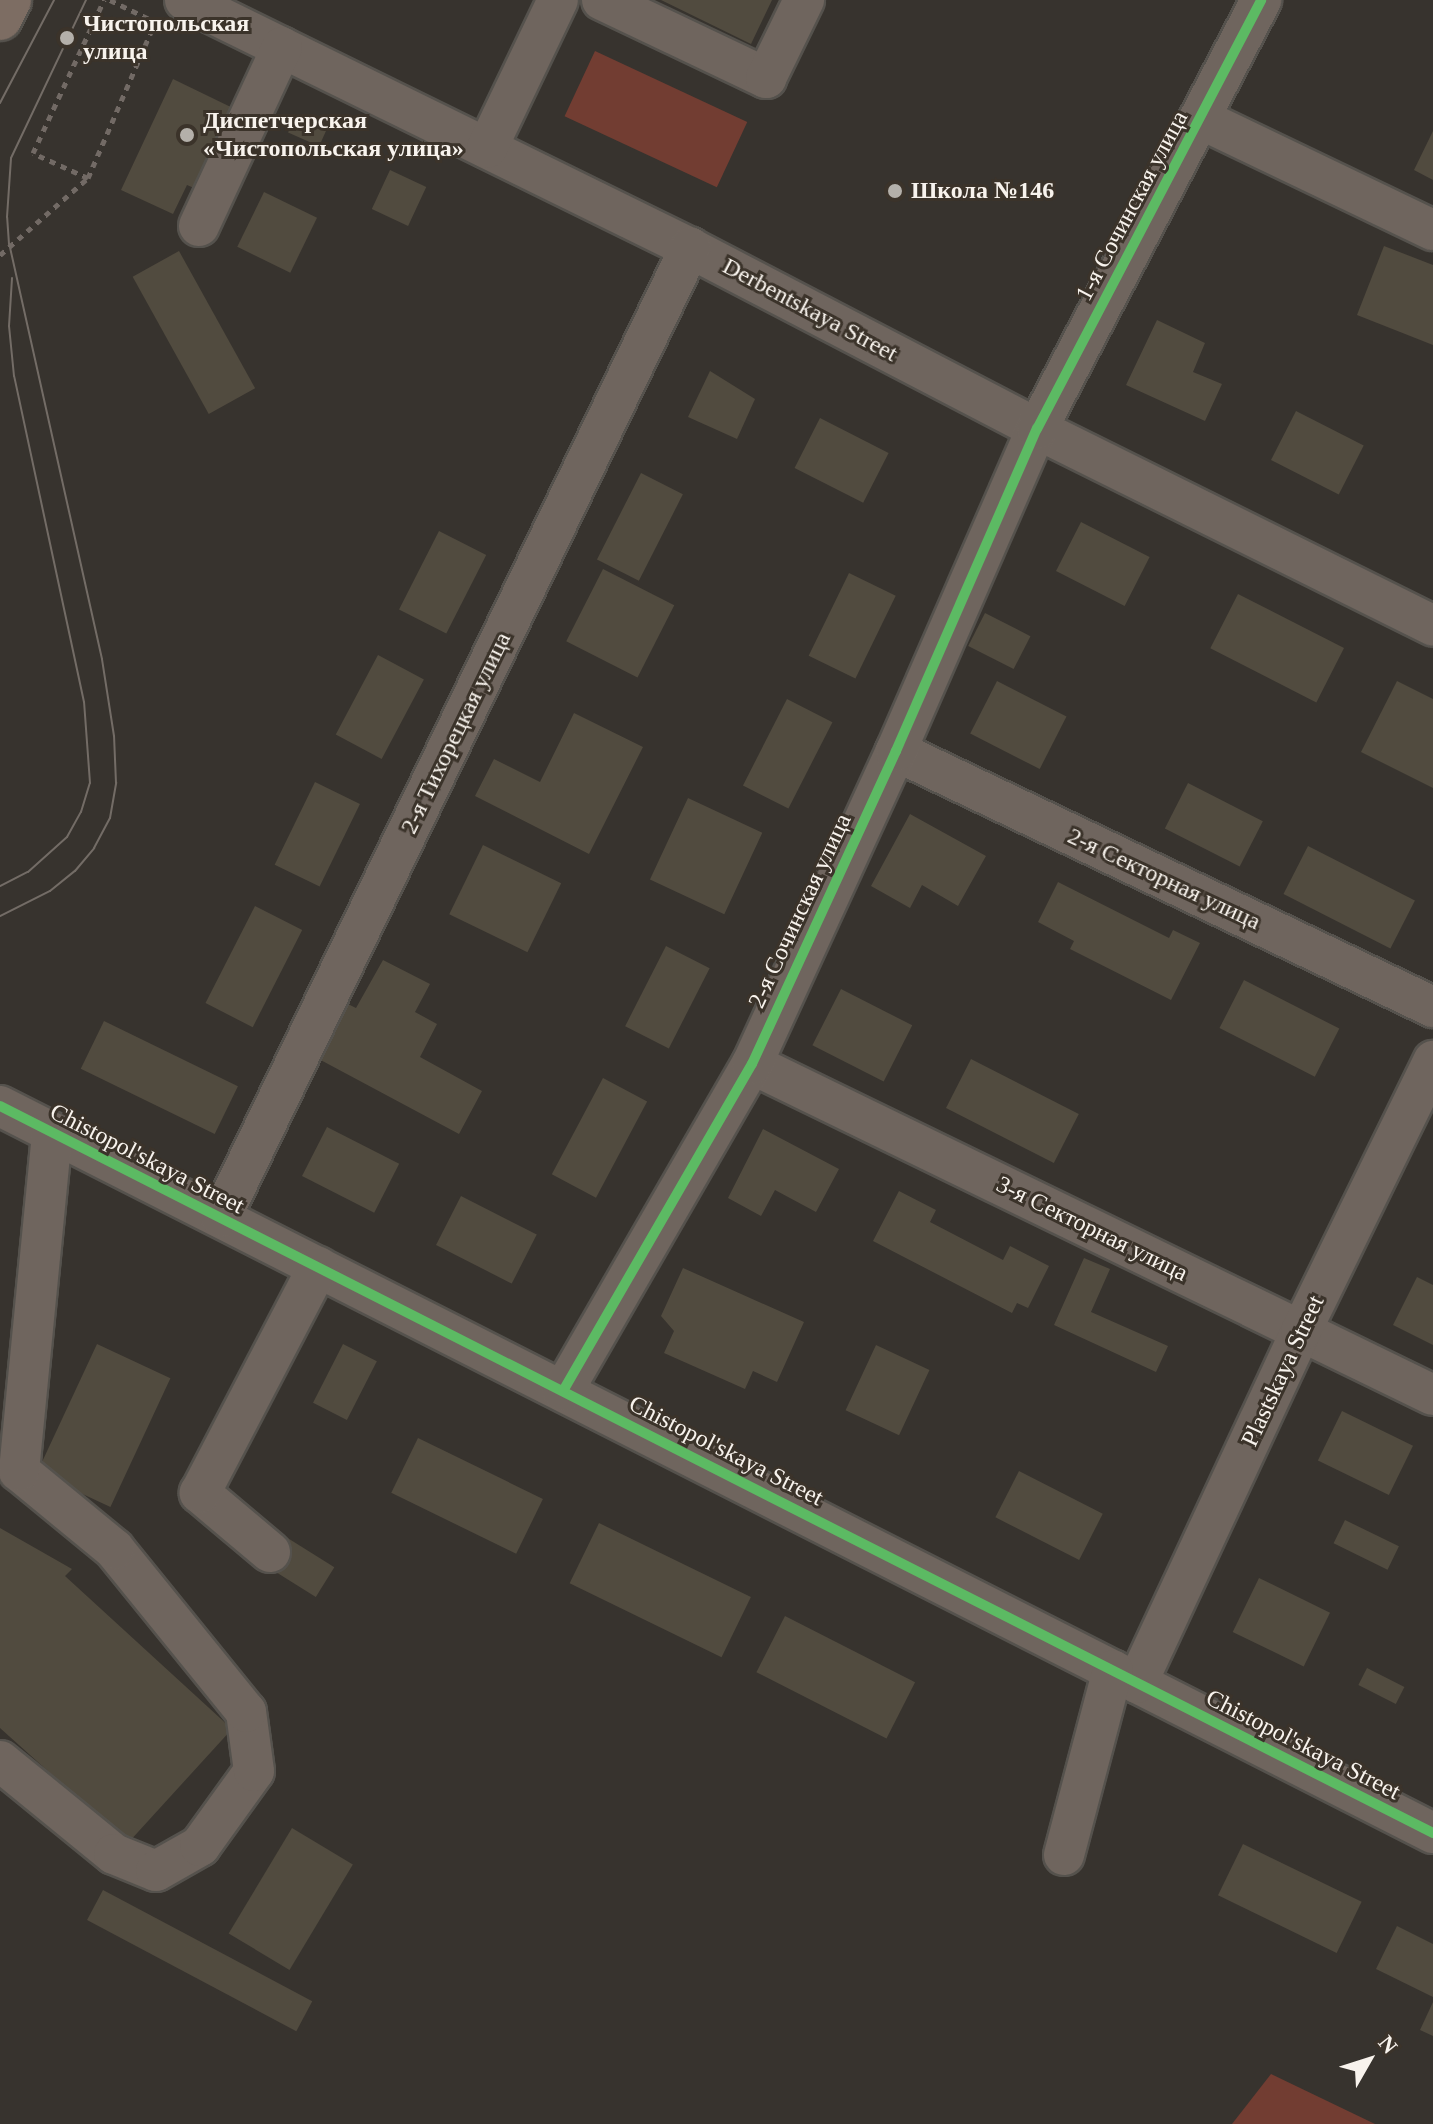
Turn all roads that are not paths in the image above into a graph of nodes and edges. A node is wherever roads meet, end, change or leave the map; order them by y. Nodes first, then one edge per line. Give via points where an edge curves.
1 (9, 0) edge
2 (185, 0) edge
3 (558, 0) edge
4 (602, 0) edge
5 (804, 0) edge
6 (1261, 0) edge
7 (0, 18) edge
8 (282, 47) junction
9 (1201, 119) junction
10 (487, 148) junction
11 (199, 226) dead end
12 (1433, 230) edge
13 (690, 248) junction
14 (1037, 429) junction
15 (1433, 626) edge
16 (896, 751) junction
17 (1433, 1007) edge
18 (1433, 1061) edge
19 (752, 1064) junction
20 (0, 1106) edge
21 (52, 1134) junction
22 (221, 1217) junction
23 (318, 1267) junction
24 (1301, 1331) junction
25 (563, 1391) junction
26 (1433, 1395) edge
27 (270, 1552) dead end
28 (1125, 1676) junction
29 (0, 1761) edge
30 (1433, 1833) edge
31 (1064, 1855) dead end

1 - 7 main road
2 - 8 street, Derbentskaya Street
3 - 10 street
4 - 5 street via 766,78
6 - 9 street, 1-я Сочинская улица
8 - 10 street, Derbentskaya Street
8 - 11 street
9 - 12 street
9 - 14 street, 1-я Сочинская улица
10 - 13 street, Derbentskaya Street
13 - 14 street, Derbentskaya Street
13 - 22 street, 2-я Тихорецкая улица
14 - 15 street, Derbentskaya Street
14 - 16 street, 2-я Сочинская улица
16 - 17 street, 2-я Секторная улица
16 - 19 street, 2-я Сочинская улица
18 - 24 street, Plastskaya Street
19 - 24 street, 3-я Секторная улица
19 - 25 street, 2-я Сочинская улица
20 - 21 street, Chistopol'skaya Street
21 - 22 street, Chistopol'skaya Street
21 - 29 street via 19,1471 114,1549 246,1712 254,1771 200,1846 156,1871 114,1854
22 - 23 street, Chistopol'skaya Street
23 - 25 street, Chistopol'skaya Street
23 - 27 street via 200,1493
24 - 26 street, 3-я Секторная улица
24 - 28 street, Plastskaya Street
25 - 28 street, Chistopol'skaya Street
28 - 30 street, Chistopol'skaya Street
28 - 31 street, Plastskaya Street

